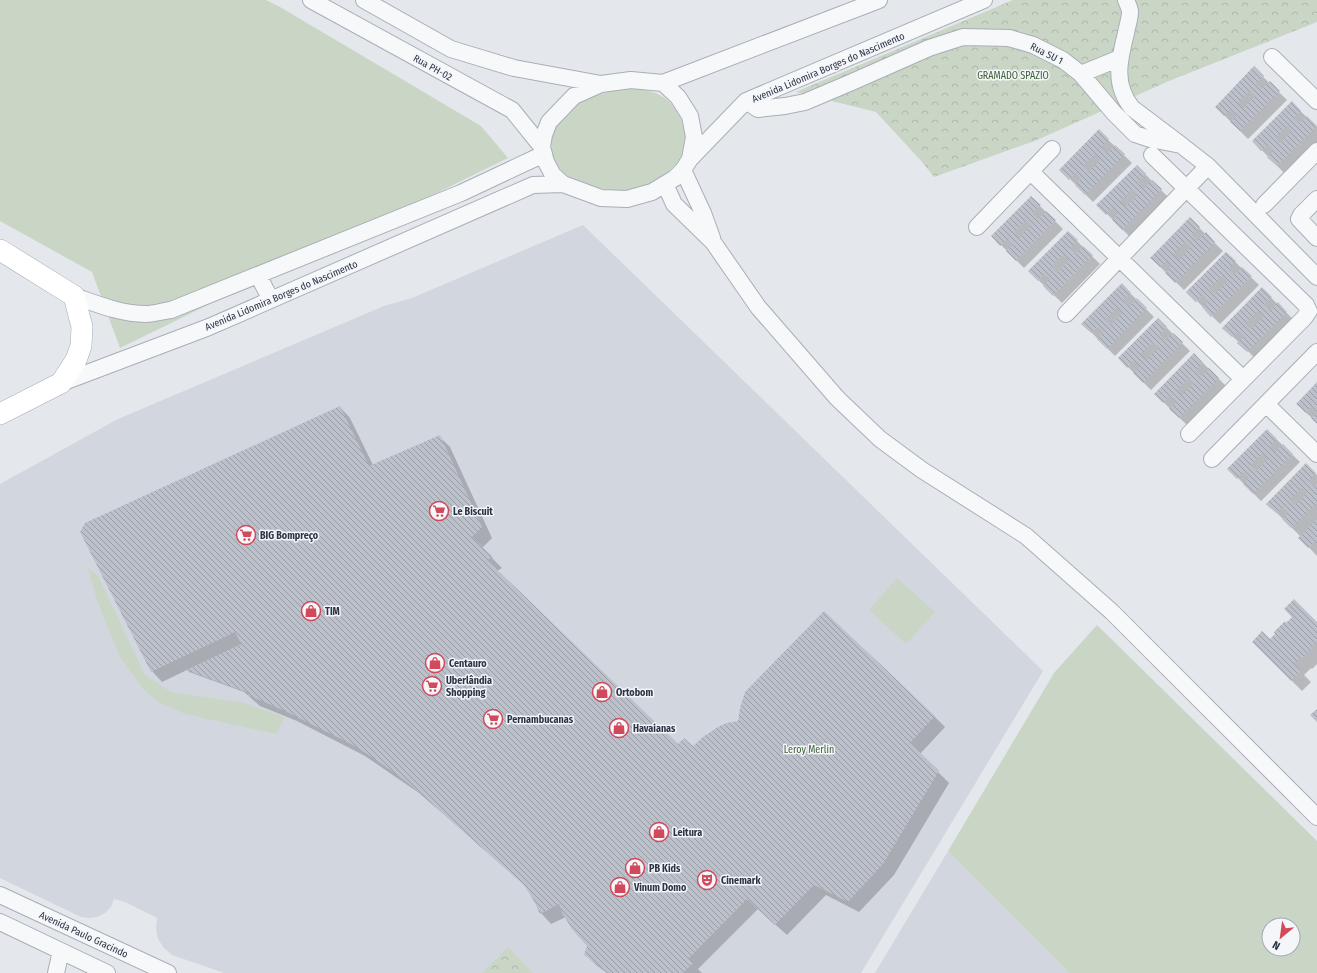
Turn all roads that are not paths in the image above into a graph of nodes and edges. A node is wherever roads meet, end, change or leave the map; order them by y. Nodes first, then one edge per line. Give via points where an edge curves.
1 (311, 0) edge
2 (364, 0) edge
3 (880, 0) edge
4 (984, 0) edge
5 (1126, 0) edge
6 (1272, 57) dead end
7 (1120, 58) junction
8 (1081, 74) junction
9 (663, 83) junction
10 (601, 84) junction
11 (746, 101) junction
12 (1317, 101) edge
13 (1181, 145) junction
14 (1052, 149) dead end
15 (543, 151) junction
16 (1317, 151) edge
17 (1152, 155) dead end
18 (686, 165) junction
19 (1208, 166) junction
20 (1031, 172) junction
21 (564, 184) junction
22 (665, 184) junction
23 (1187, 189) junction
24 (1317, 199) edge
25 (1264, 205) dead end
26 (977, 227) dead end
27 (1317, 238) edge
28 (713, 242) junction
29 (0, 250) edge
30 (1119, 259) junction
31 (258, 275) junction
32 (1317, 277) edge
33 (74, 296) junction
34 (271, 300) junction
35 (1066, 314) dead end
36 (1317, 352) edge
37 (1243, 379) junction
38 (61, 383) junction
39 (1266, 404) junction
40 (0, 414) edge
41 (1189, 434) dead end
42 (1317, 454) edge
43 (1212, 459) dead end
44 (1317, 816) edge
45 (0, 895) edge
46 (0, 922) edge
47 (61, 951) junction
48 (56, 973) edge
49 (107, 973) edge
50 (168, 973) edge

1 - 15 street, Rua PH-02 via 512,110
2 - 10 street via 451,49 514,68
3 - 9 street
4 - 11 street, Avenida Lidomira Borges do Nascimento
5 - 7 street via 1130,12
6 - 12 street
7 - 8 street
7 - 13 street via 1121,87 1127,102
8 - 11 street, Rua SU 1 via 1063,60 1027,42 1009,38 964,37 929,48 805,102 758,109
8 - 13 street, Rua SU 1 via 1114,114 1135,134
9 - 10 street via 631,80
9 - 18 street via 678,97 690,116 694,137
10 - 15 street via 574,96 558,111 549,122 544,135
11 - 18 street, Avenida Lidomira Borges do Nascimento
13 - 19 street
14 - 20 street
15 - 21 street via 553,175
15 - 31 street via 461,193
16 - 25 street
17 - 23 street
18 - 22 street
18 - 28 street
19 - 23 street
19 - 32 street
20 - 26 street
20 - 30 street
21 - 22 street via 601,198 627,199 652,192
21 - 34 street, Avenida Lidomira Borges do Nascimento via 533,185
22 - 28 street via 674,204
23 - 30 street
23 - 37 street via 1306,305 1309,311
24 - 27 street via 1299,219
28 - 44 street via 758,306 837,398 875,434 922,470 1032,541 1112,612
29 - 33 main road
30 - 35 street
30 - 37 street
31 - 33 street via 171,310 148,314 98,305
31 - 34 street
33 - 38 main road via 82,327 81,346 76,360
34 - 38 street, Avenida Lidomira Borges do Nascimento via 209,327
36 - 39 street
37 - 41 street
38 - 40 main road, Avenida Lidomira Borges do Nascimento
39 - 42 street
39 - 43 street
45 - 50 street, Avenida Paulo Gracindo
46 - 47 street
47 - 48 street
47 - 49 street

